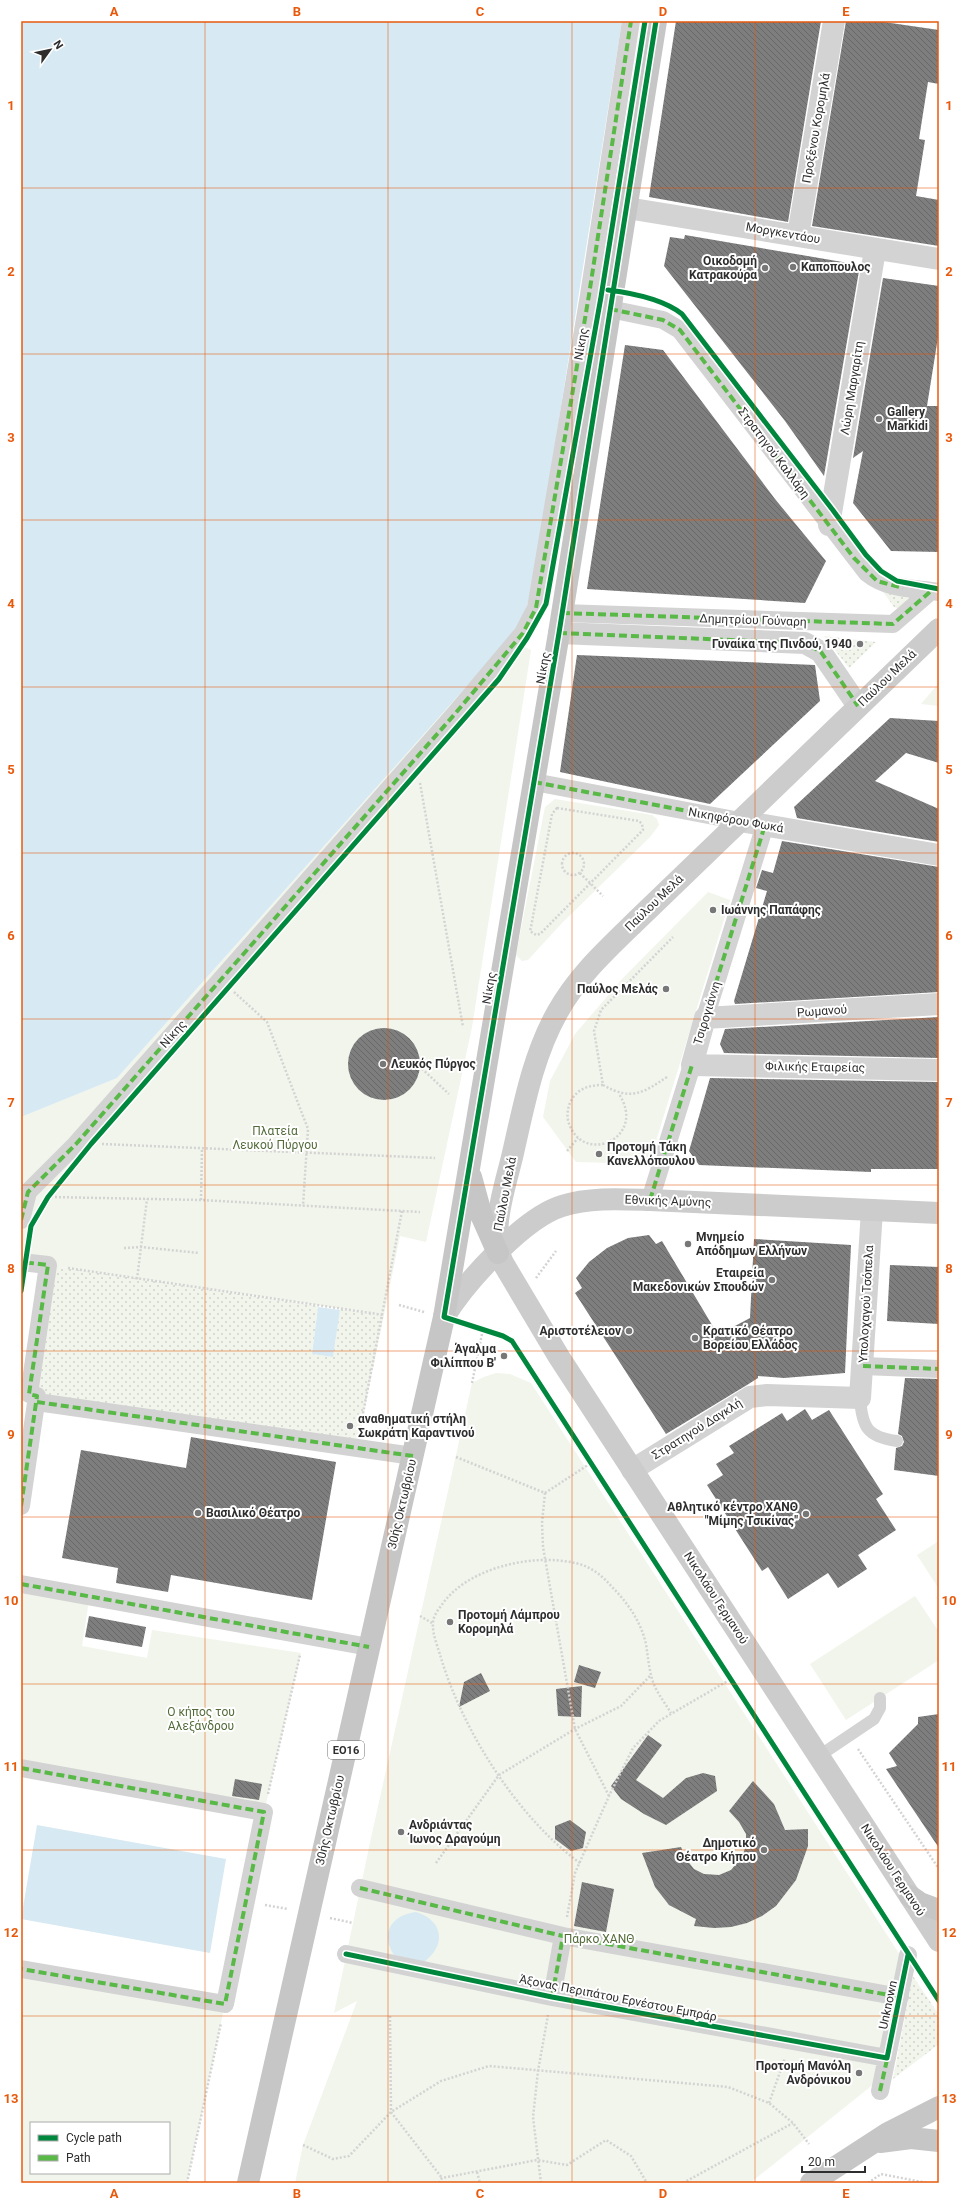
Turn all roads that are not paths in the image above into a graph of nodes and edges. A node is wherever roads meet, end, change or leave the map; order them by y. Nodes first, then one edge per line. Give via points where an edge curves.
1 (631, 21) edge
2 (656, 21) edge
3 (834, 21) edge
4 (627, 208) junction
5 (798, 236) junction
6 (875, 250) junction
7 (939, 259) edge
8 (610, 309) junction
9 (829, 525) junction
10 (935, 592) edge
11 (560, 623) junction
12 (939, 628) edge
13 (858, 706) junction
14 (534, 782) junction
15 (740, 821) junction
16 (765, 825) junction
17 (939, 855) edge
18 (939, 1004) edge
19 (705, 1018) junction
20 (692, 1065) junction
21 (939, 1070) edge
22 (469, 1166) junction
23 (650, 1200) junction
24 (872, 1210) junction
25 (939, 1213) edge
26 (21, 1220) edge
27 (498, 1253) junction
28 (21, 1262) edge
29 (444, 1318) junction
30 (863, 1366) junction
31 (939, 1369) edge
32 (860, 1398) junction
33 (37, 1402) junction
34 (897, 1441) dead end
35 (413, 1456) junction
36 (632, 1470) junction
37 (21, 1506) edge
38 (21, 1584) edge
39 (369, 1647) junction
40 (880, 1698) dead end
41 (819, 1756) junction
42 (21, 1768) edge
43 (360, 1888) dead end
44 (910, 1896) junction
45 (939, 1910) edge
46 (563, 1936) junction
47 (939, 1941) edge
48 (346, 1954) dead end
49 (908, 1955) dead end
50 (21, 1969) edge
51 (552, 1997) junction
52 (900, 1997) junction
53 (887, 2058) junction
54 (880, 2091) dead end
55 (939, 2107) edge
56 (939, 2141) edge
57 (867, 2145) junction
58 (248, 2183) edge
59 (811, 2183) edge

1 - 26 street, Νίκης via 591,287 536,608 523,633 416,758 76,1144 28,1192
2 - 4 main road, Νίκης / ΕΟ16
3 - 5 street, Προξένου Κορομηλά
4 - 5 street, Μοργκεντάου
4 - 8 main road, Νίκης / ΕΟ16
5 - 6 street, Μοργκεντάου
6 - 7 street, Μοργκεντάου
6 - 9 street, Λώρη Μαργαρίτη
8 - 9 street, Στρατηγού Καλλάρη via 663,320 680,330
8 - 11 main road, Νίκης / ΕΟ16
9 - 10 street, Στρατηγού Καλλάρη via 854,558 877,581
10 - 11 street, Δημητρίου Γούναρη via 893,624
11 - 13 street, Δημητρίου Γούναρη via 805,643 821,652
11 - 14 main road, Νίκης / ΕΟ16
12 - 13 main road, Παύλου Μελά
13 - 15 main road, Παύλου Μελά
14 - 15 street, Νικηφόρου Φωκά
14 - 22 main road, Νίκης / ΕΟ16
15 - 16 street, Νικηφόρου Φωκά
15 - 27 main road, Παύλου Μελά via 611,946 580,980 558,1012 540,1052 527,1094 502,1202 497,1230
16 - 17 street, Νικηφόρου Φωκά
16 - 19 street, Τσιρογιάννη
18 - 19 street, Ρωμανού
19 - 20 street, Τσιρογιάννη
20 - 21 street, Φιλικής Εταιρείας
20 - 23 street, Τσιρογιάννη
22 - 27 main road via 481,1213
22 - 29 main road, Νίκης / ΕΟ16
23 - 24 main road, Εθνικής Αμύνης
23 - 27 main road, Εθνικής Αμύνης via 599,1200 562,1206 535,1220
24 - 25 main road, Εθνικής Αμύνης
24 - 30 street, Υπολοχαγού Τσόπελα
27 - 29 main road, Εθνικής Αμύνης
27 - 36 main road, Νικολάου Γερμανού via 559,1357
28 - 33 street via 48,1266 29,1394 37,1396
29 - 35 main road, 30ής Οκτωβρίου / ΕΟ16
30 - 31 street
30 - 32 street, Υπολοχαγού Τσόπελα
32 - 34 lane via 862,1418 870,1432 879,1439
32 - 36 street, Στρατηγού Δαγκλή via 767,1395 750,1397
33 - 35 street
33 - 37 street
35 - 39 main road, 30ής Οκτωβρίου / ΕΟ16
36 - 41 main road, Νικολάου Γερμανού
38 - 39 street
39 - 58 main road, 30ής Οκτωβρίου / ΕΟ16
40 - 41 lane via 880,1708 874,1719
41 - 44 main road, Νικολάου Γερμανού
42 - 50 street via 264,1812 224,2004
43 - 46 street
44 - 45 main road
44 - 47 main road, Νικολάου Γερμανού
46 - 51 street
46 - 52 street
48 - 51 street, Άξονας Περιπάτου Ερνέστου Εμπράρ
49 - 52 street, Unknown
51 - 53 street, Άξονας Περιπάτου Ερνέστου Εμπράρ
52 - 53 street, Unknown
53 - 54 street, Unknown
55 - 57 main road
56 - 57 main road via 899,2139
57 - 59 main road

